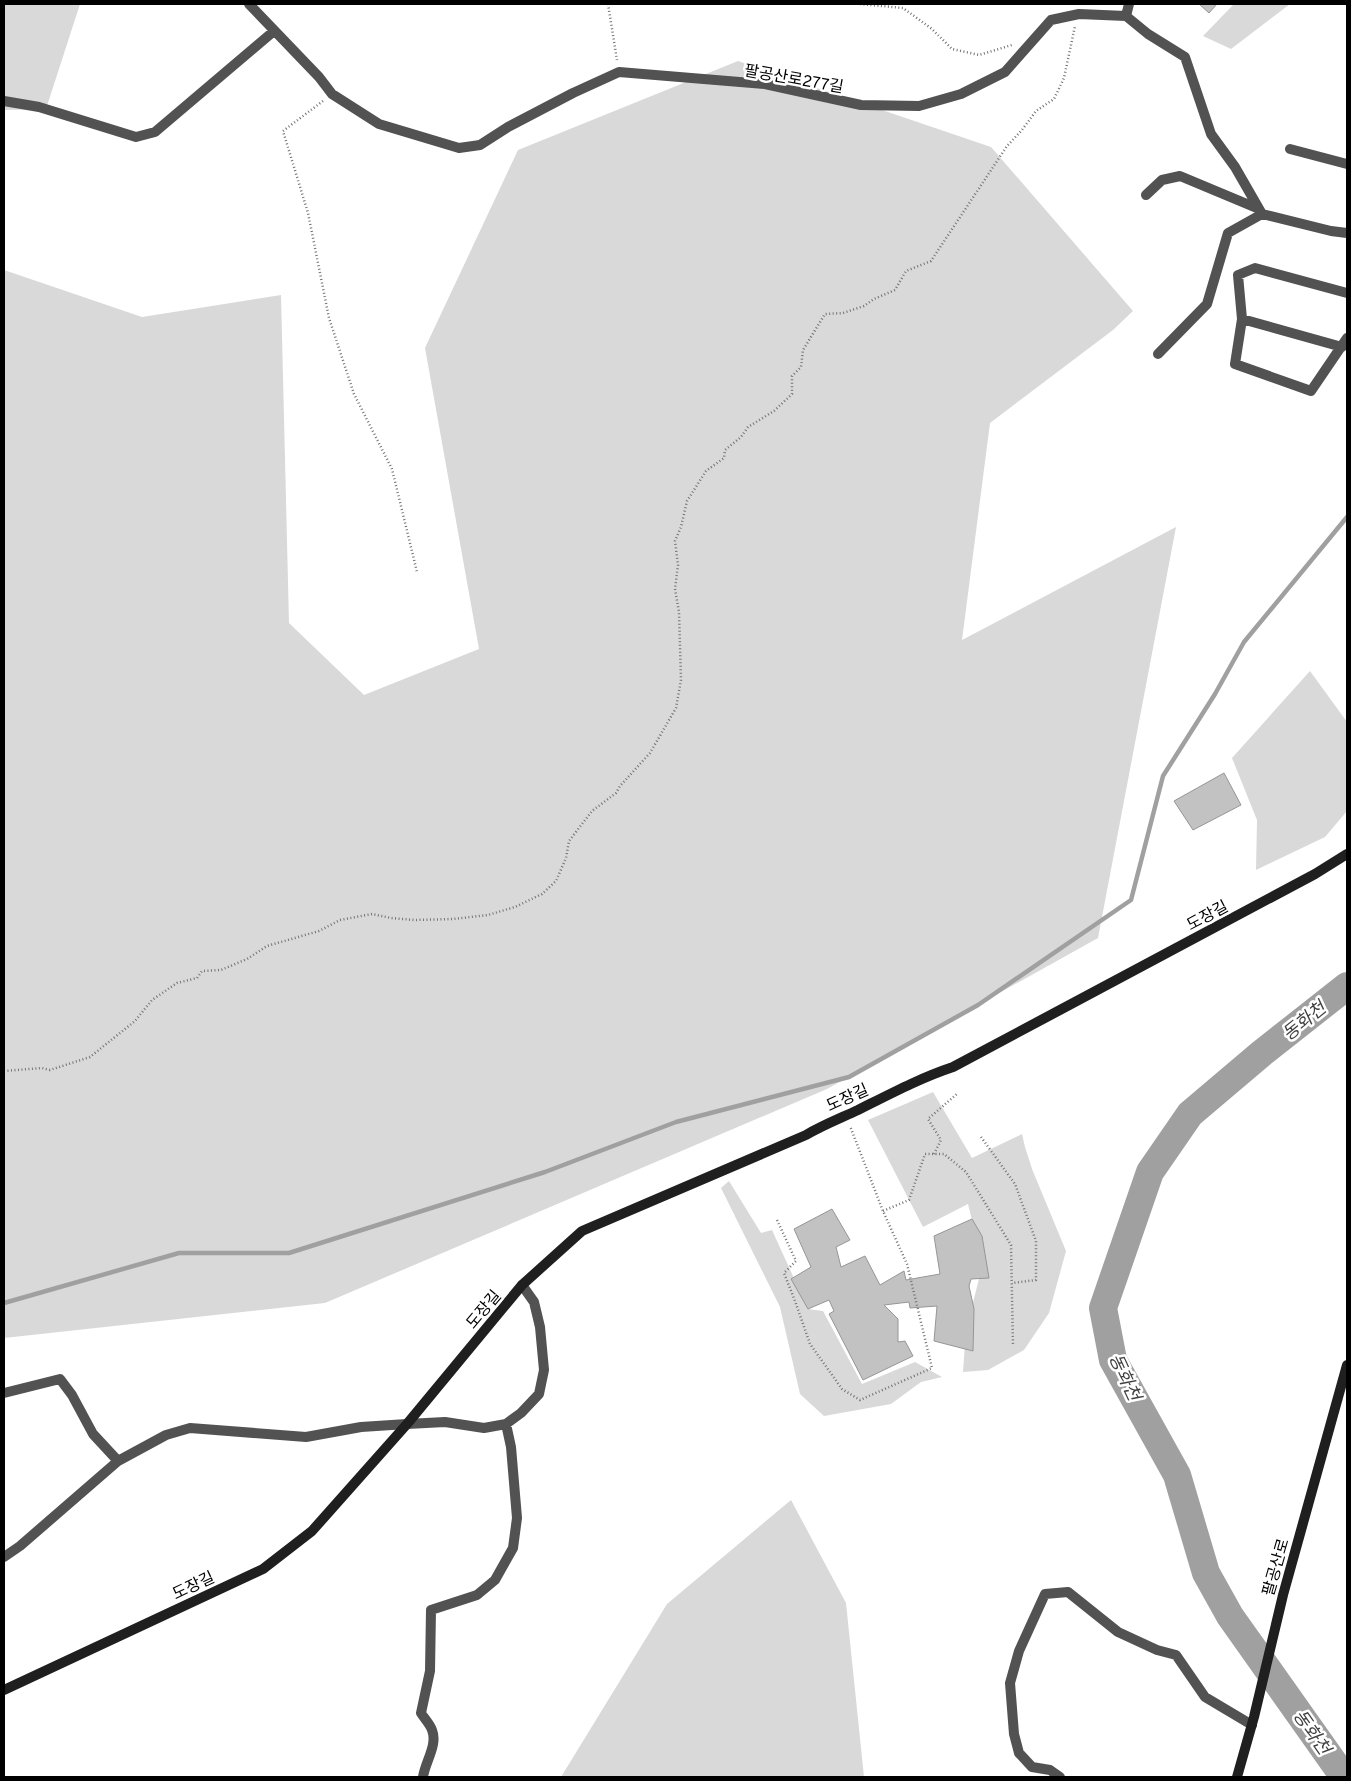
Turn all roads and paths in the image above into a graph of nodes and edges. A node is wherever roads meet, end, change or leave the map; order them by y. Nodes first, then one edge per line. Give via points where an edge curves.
1 (249, 4) edge
2 (608, 4) edge
3 (860, 4) edge
4 (1129, 4) edge
5 (1079, 14) junction
6 (1126, 16) junction
7 (274, 31) junction
8 (1019, 41) dead end
9 (619, 72) junction
10 (332, 94) junction
11 (4, 101) edge
12 (1290, 149) dead end
13 (1347, 164) edge
14 (1146, 195) dead end
15 (1260, 211) junction
16 (1347, 233) edge
17 (1347, 293) edge
18 (1242, 320) junction
19 (1345, 343) edge
20 (1158, 354) dead end
21 (417, 572) dead end
22 (1347, 854) edge
23 (4, 1071) edge
24 (958, 1093) dead end
25 (846, 1116) junction
26 (981, 1137) dead end
27 (934, 1154) junction
28 (883, 1211) junction
29 (776, 1220) dead end
30 (1012, 1283) junction
31 (522, 1285) junction
32 (1013, 1346) dead end
33 (1347, 1365) edge
34 (4, 1392) edge
35 (407, 1424) junction
36 (506, 1424) junction
37 (118, 1461) junction
38 (4, 1557) edge
39 (4, 1690) edge
40 (1253, 1721) junction
41 (423, 1777) edge
42 (1060, 1777) edge
43 (1237, 1777) edge

1 - 7 street
2 - 9 path
3 - 8 path via 903,8 932,29 952,49 979,55
4 - 6 street
5 - 6 street, 팔공산로277길
5 - 9 street, 팔공산로277길 via 1051,20 1005,72 961,94 919,106 861,106 765,84
5 - 23 path via 1064,78 1054,99 1036,111 1007,146 931,261 906,271 895,290 864,306 843,313 825,314 803,350 801,367 792,376 792,394 725,450 724,458 706,471 687,501 675,541 678,565 674,589 679,612 681,680 676,708 650,753 616,793 592,812 569,842 556,882 542,894 488,915 414,920 372,914 340,920 319,931 267,946 247,960 221,970 202,971 197,978 177,983 152,1000 135,1021 90,1057 50,1070
6 - 15 street via 1185,57 1211,134 1235,167
7 - 10 street
7 - 11 street via 155,132 136,136 39,107
9 - 10 street via 508,126 480,145 459,148 379,124
10 - 21 path via 283,131 308,213 329,318 354,394 392,469
12 - 13 street
14 - 15 street via 1162,180 1180,176
15 - 16 street
15 - 20 street via 1228,233 1208,304
17 - 18 street via 1255,268 1238,274
18 - 19 street
18 - 19 street via 1235,364 1311,391
22 - 25 street, 도장길 via 953,1067 925,1076
24 - 27 path via 928,1119 941,1140
25 - 28 path
25 - 31 street, 도장길 via 582,1231
26 - 30 path via 1015,1184 1036,1241 1036,1280
27 - 28 path via 925,1154 909,1200
27 - 30 path via 944,1154 966,1172 1011,1245
28 - 29 path via 907,1264 932,1368 860,1400 842,1389 810,1344 784,1273 796,1261
30 - 32 path
31 - 35 street, 도장길
31 - 36 street via 534,1302 544,1370 539,1394 522,1413
33 - 40 street, 팔공산로 via 1276,1621
34 - 37 street via 60,1379 72,1394 93,1434
35 - 36 street via 445,1422 484,1428
35 - 37 street via 306,1436 190,1428 166,1435
35 - 39 street, 도장길 via 312,1531 263,1569
36 - 41 street via 518,1518 513,1548 496,1580 477,1595 431,1610 430,1670 421,1713 432,1729 435,1741
37 - 38 street
40 - 42 street via 1205,1697 1176,1654 1157,1650 1118,1632 1068,1592 1045,1594 1018,1651 1010,1683 1014,1734 1019,1752 1032,1766 1050,1770
40 - 43 street, 팔공산로

